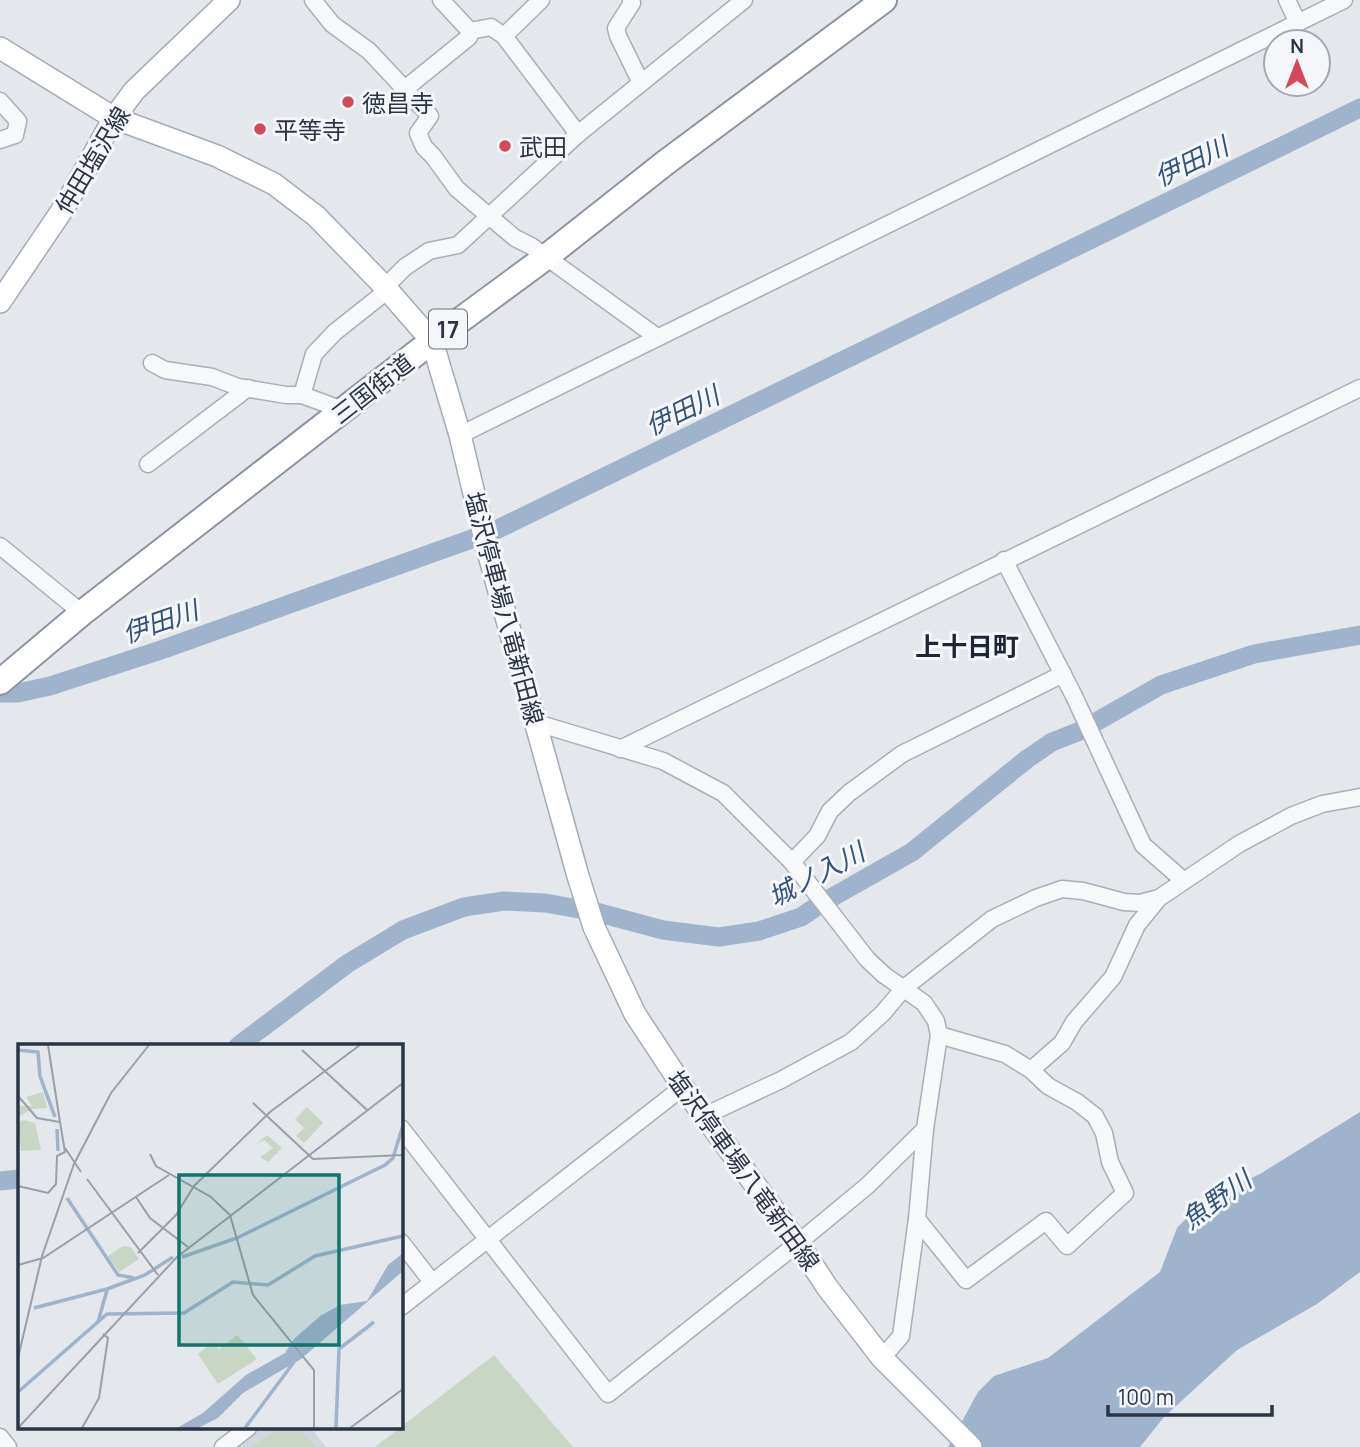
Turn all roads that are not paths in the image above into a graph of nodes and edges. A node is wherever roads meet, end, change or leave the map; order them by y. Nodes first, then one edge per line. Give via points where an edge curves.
1 (313, 0) edge
2 (441, 0) edge
3 (541, 0) edge
4 (631, 0) edge
5 (744, 0) edge
6 (884, 0) edge
7 (1287, 0) edge
8 (1344, 0) edge
9 (220, 3) edge
10 (1298, 23) junction
11 (470, 31) junction
12 (503, 36) junction
13 (0, 48) edge
14 (642, 83) junction
15 (406, 88) junction
16 (0, 101) edge
17 (114, 118) junction
18 (578, 134) junction
19 (0, 140) edge
20 (487, 216) junction
21 (546, 257) junction
22 (4, 287) edge
23 (386, 288) junction
24 (657, 337) junction
25 (432, 341) junction
26 (152, 363) dead end
27 (248, 388) junction
28 (1360, 388) edge
29 (302, 395) junction
30 (343, 410) junction
31 (460, 435) junction
32 (148, 464) dead end
33 (0, 546) edge
34 (1004, 560) junction
35 (82, 613) junction
36 (1063, 674) junction
37 (9, 675) edge
38 (537, 723) junction
39 (620, 749) junction
40 (1360, 797) edge
41 (792, 862) junction
42 (1184, 881) junction
43 (1159, 898) junction
44 (904, 988) junction
45 (939, 1035) junction
46 (1031, 1070) junction
47 (683, 1087) junction
48 (704, 1116) junction
49 (402, 1129) edge
50 (925, 1129) junction
51 (918, 1219) junction
52 (489, 1241) junction
53 (402, 1243) edge
54 (799, 1243) junction
55 (432, 1282) junction
56 (402, 1306) edge
57 (882, 1357) junction
58 (245, 1430) edge
59 (0, 1437) edge
60 (8, 1447) edge
61 (223, 1447) edge
62 (971, 1447) edge

1 - 15 street via 332,24 369,51
2 - 11 street
3 - 12 street
4 - 14 street via 616,28
5 - 14 street
6 - 21 highway, 三国街道 / 17
7 - 10 street
8 - 10 street
9 - 17 main road, 仲田塩沢線 via 134,91
10 - 24 street
11 - 12 street via 491,27
11 - 15 street via 470,37
12 - 18 street
13 - 17 main road
14 - 18 street
15 - 20 street via 430,116 418,133 424,147 457,189
16 - 19 street via 18,121 15,135
17 - 22 main road, 仲田塩沢線 via 65,205
17 - 23 main road via 217,156 274,184 316,216
18 - 20 street
20 - 21 street
20 - 23 street via 458,245 429,251 405,267
21 - 24 street
21 - 25 highway, 三国街道 / 17
23 - 25 main road
23 - 29 street via 314,354
24 - 31 street
25 - 30 highway, 三国街道 / 17
25 - 31 main road, 塩沢停車場八竜新田線
26 - 27 street
27 - 29 street
27 - 32 street
28 - 34 street
29 - 30 street
30 - 35 highway, 三国街道 / 17
31 - 38 main road, 塩沢停車場八竜新田線
33 - 35 street
34 - 36 street
34 - 39 street
35 - 37 highway, 三国街道 / 17
36 - 41 street via 902,754 830,811 817,836
36 - 42 street via 1143,845
38 - 39 street
38 - 47 main road, 塩沢停車場八竜新田線 via 594,927 635,1014
39 - 41 street via 663,761 723,793
40 - 42 street via 1322,804 1291,817
41 - 44 street via 867,959
42 - 43 street
43 - 44 street via 1124,902 1062,889 1036,898 992,919
43 - 46 street via 1137,925 1113,977 1062,1043
44 - 45 street via 924,1003
44 - 48 street via 851,1042
45 - 46 street via 1005,1054
45 - 50 street
46 - 51 street via 1095,1115 1125,1193 1067,1246 1046,1221 965,1280
47 - 48 main road, 塩沢停車場八竜新田線
47 - 52 street
48 - 54 main road, 塩沢停車場八竜新田線
49 - 52 street
50 - 51 street
50 - 54 street
51 - 57 street via 901,1336
52 - 54 street via 608,1394
52 - 55 street
53 - 55 street
54 - 57 main road, 塩沢停車場八竜新田線
55 - 56 street
57 - 62 main road, 塩沢停車場八竜新田線
58 - 61 street
59 - 60 street

